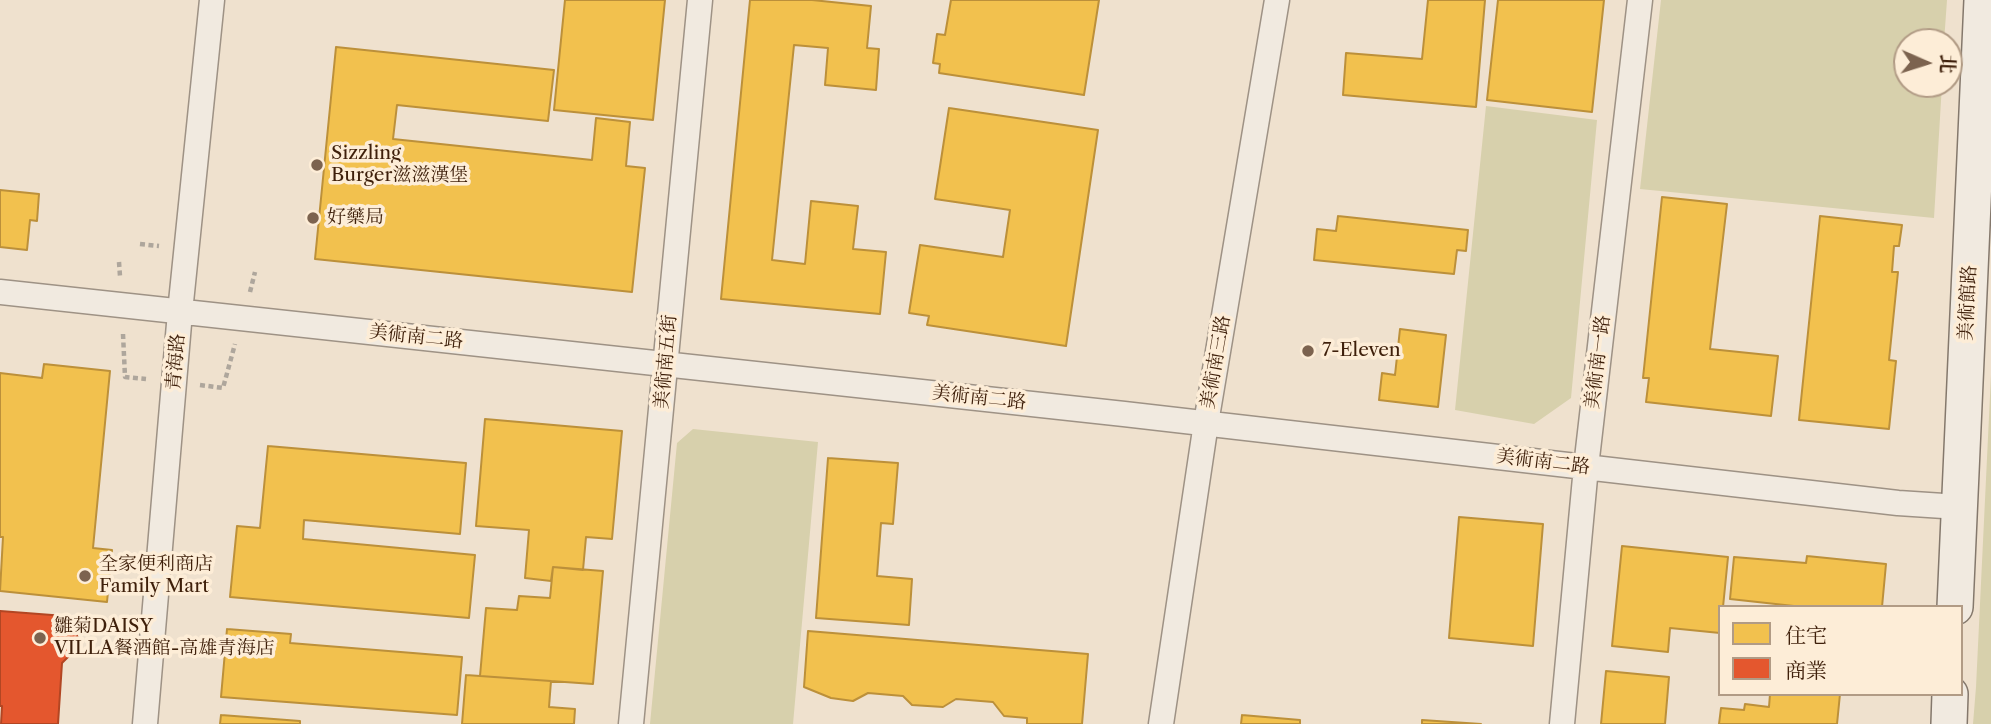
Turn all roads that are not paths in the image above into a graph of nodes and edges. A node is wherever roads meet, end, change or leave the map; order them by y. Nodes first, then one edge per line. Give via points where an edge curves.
1 (212, 0) edge
2 (700, 0) edge
3 (1278, 0) edge
4 (1640, 0) edge
5 (1982, 0) edge
6 (0, 292) edge
7 (180, 312) junction
8 (666, 363) junction
9 (1206, 423) junction
10 (1586, 467) junction
11 (1959, 507) junction
12 (1955, 605) edge
13 (1950, 696) edge
14 (145, 724) edge
15 (631, 724) edge
16 (1161, 724) edge
17 (1562, 724) edge
18 (1949, 724) edge

1 - 7 street, 青海路
2 - 8 street, 美術南五街
3 - 9 street, 美術南三路
4 - 10 street, 美術南一路
5 - 11 street, 美術館路
6 - 7 street, 美術南二路
7 - 8 street, 美術南二路
7 - 14 street, 青海路
8 - 9 street, 美術南二路
8 - 15 street, 美術南五街
9 - 10 street, 美術南二路
9 - 16 street, 美術南三路
10 - 11 street, 美術南二路
10 - 17 street, 美術南一路
11 - 12 street, 美術館路
13 - 18 street

